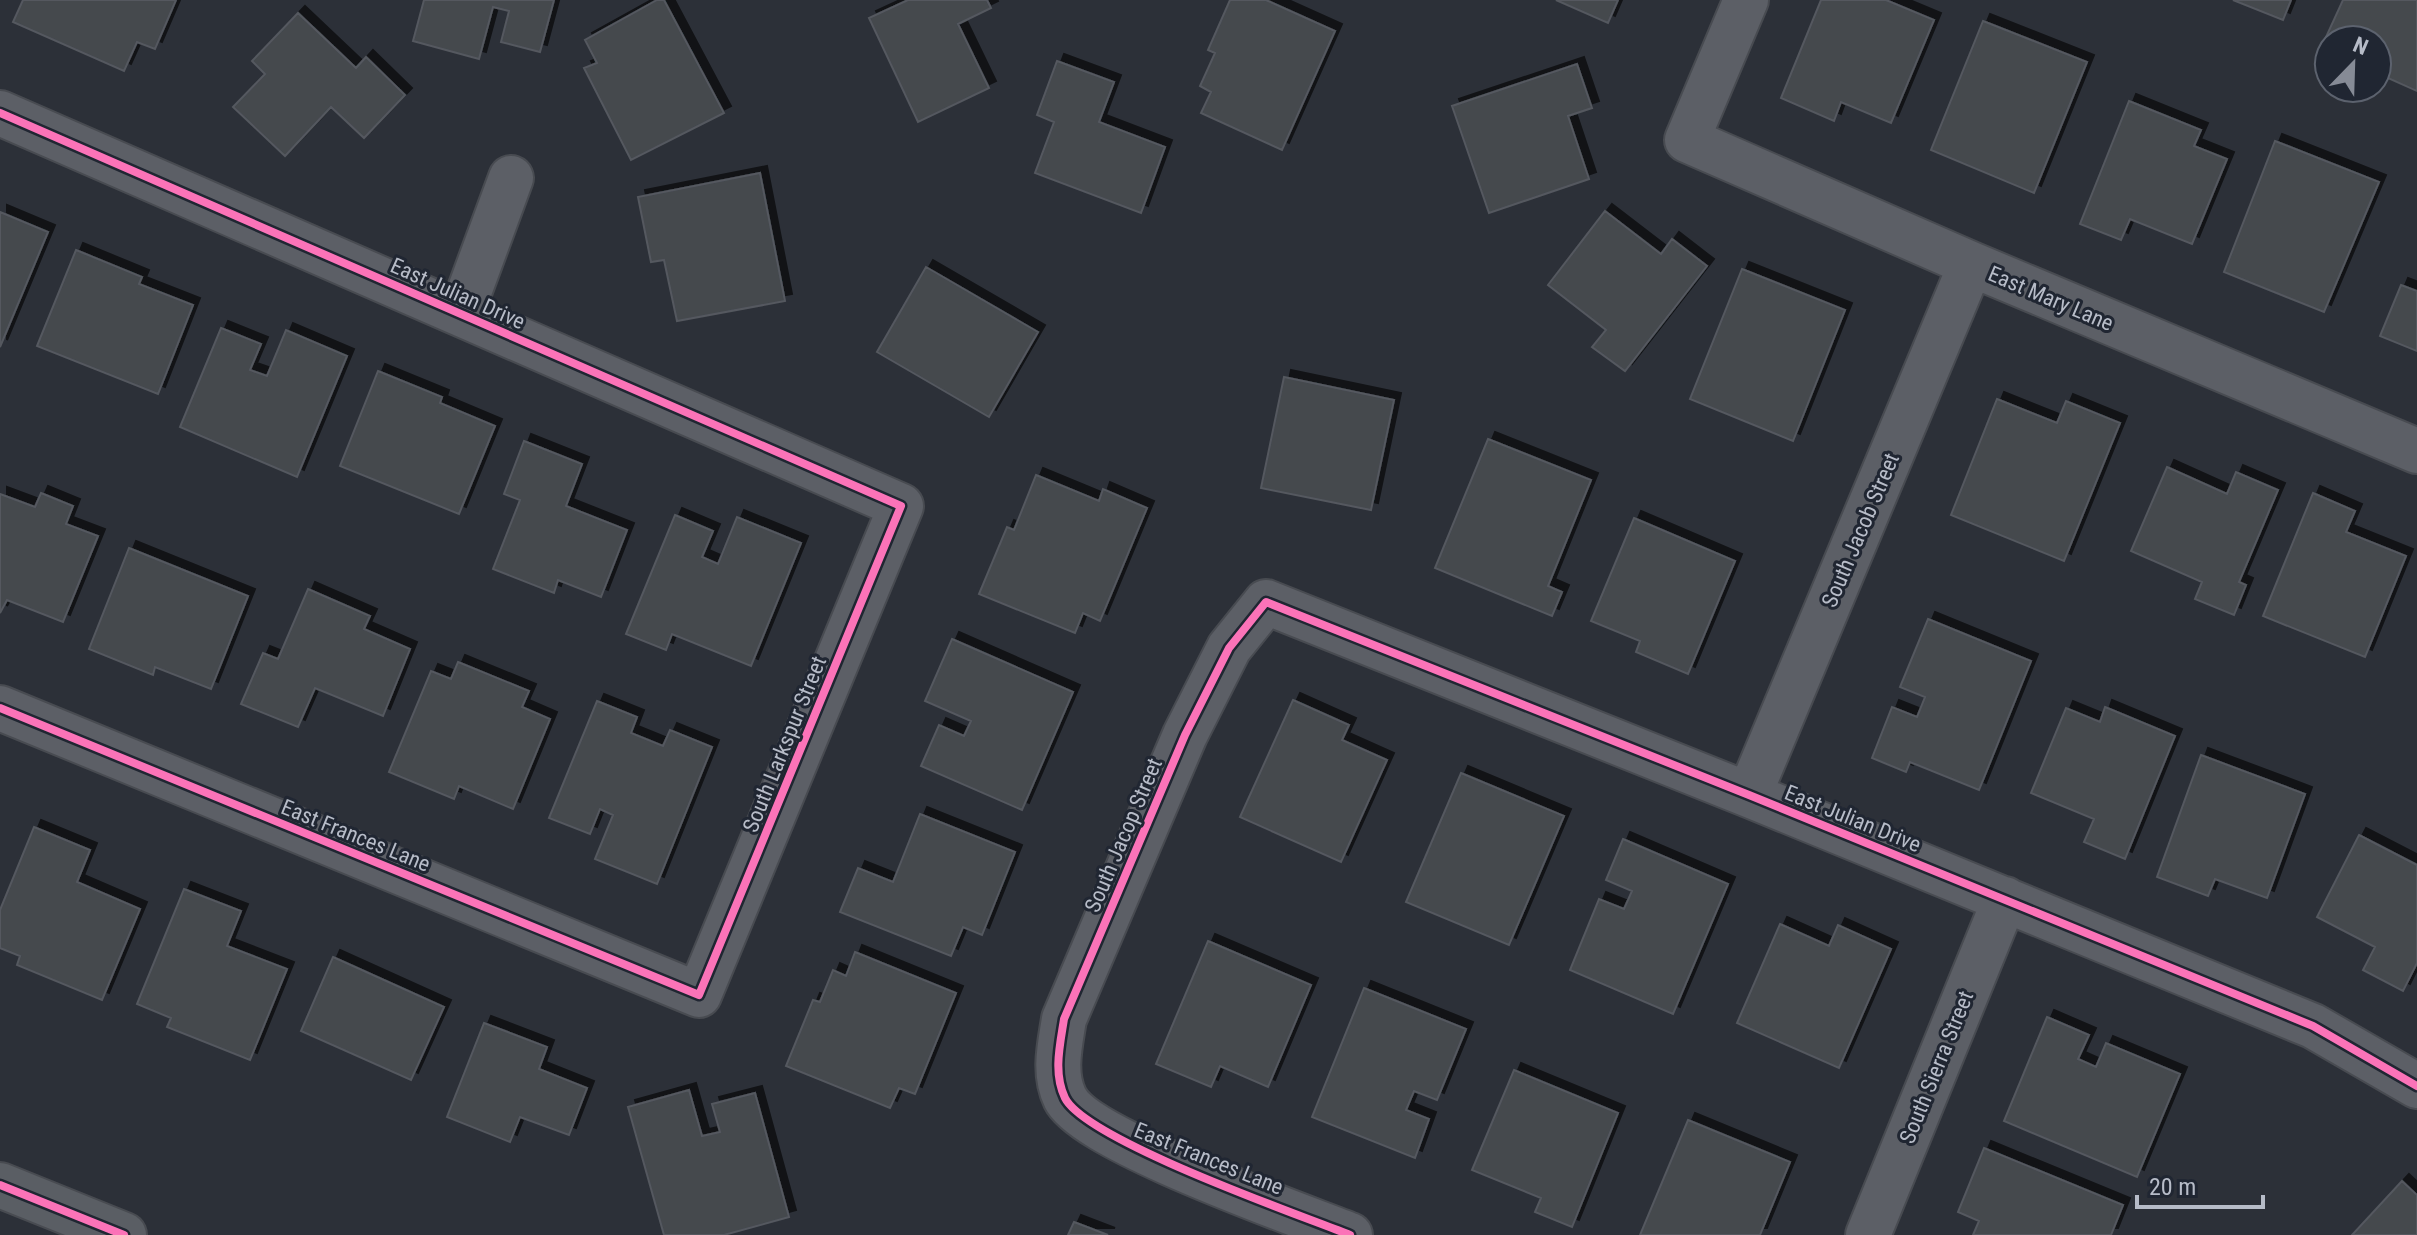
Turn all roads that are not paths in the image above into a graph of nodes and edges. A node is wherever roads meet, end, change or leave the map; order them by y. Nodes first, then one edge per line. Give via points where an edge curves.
1 (1746, 0) edge
2 (0, 113) edge
3 (511, 178) dead end
4 (1971, 264) junction
5 (461, 314) junction
6 (2417, 451) edge
7 (901, 506) joint
8 (1266, 602) joint
9 (0, 708) edge
10 (1749, 795) junction
11 (2005, 899) junction
12 (699, 995) joint
13 (2417, 1086) edge
14 (1065, 1098) joint
15 (0, 1185) edge
16 (124, 1235) edge
17 (1350, 1235) edge
18 (1868, 1235) edge

1 - 4 street, East Mary Lane via 1687,140
2 - 5 street, East Julian Drive
3 - 5 street
4 - 6 street, East Mary Lane
4 - 10 street, South Jacob Street
5 - 7 street, East Julian Drive
7 - 12 street, South Larkspur Street
8 - 10 street, East Julian Drive
8 - 14 street, South Jacop Street via 1229,648 1185,735 1064,1019 1057,1060
9 - 12 street, East Frances Lane
10 - 11 street, East Julian Drive
11 - 13 street, East Julian Drive via 2313,1026
11 - 18 street, South Sierra Street
14 - 17 street, East Frances Lane via 1083,1119 1124,1143
15 - 16 main road

